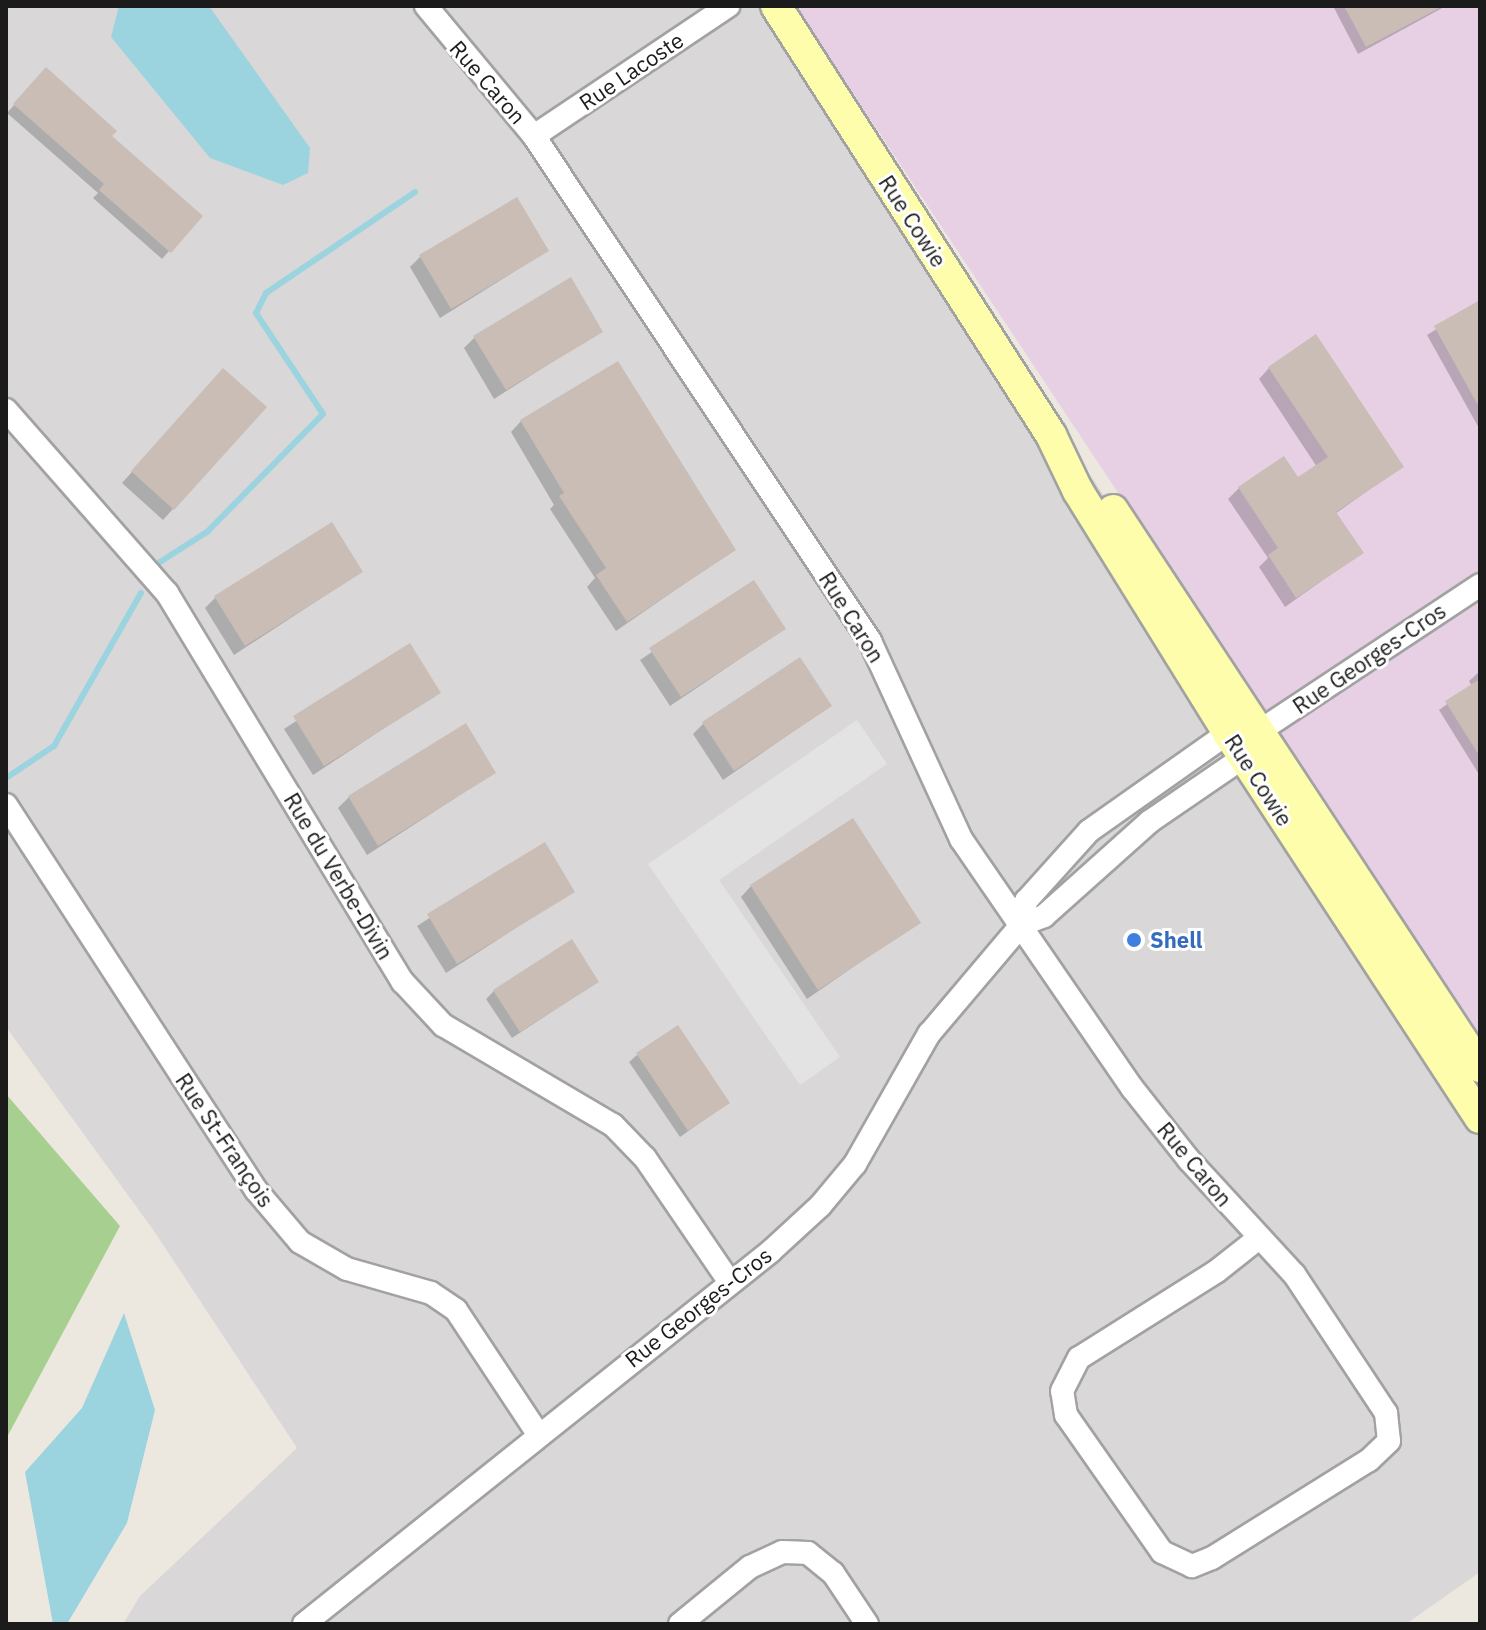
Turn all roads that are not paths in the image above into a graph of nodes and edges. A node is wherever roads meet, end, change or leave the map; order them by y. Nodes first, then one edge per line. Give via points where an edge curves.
1 (426, 6) edge
2 (728, 6) edge
3 (776, 6) edge
4 (534, 136) junction
5 (6, 410) edge
6 (1480, 585) edge
7 (1243, 741) junction
8 (6, 805) edge
9 (1111, 816) junction
10 (1129, 838) junction
11 (1021, 925) junction
12 (1480, 1067) edge
13 (1480, 1118) edge
14 (1259, 1238) junction
15 (729, 1281) junction
16 (538, 1434) junction
17 (304, 1624) edge
18 (680, 1624) edge
19 (867, 1624) edge

1 - 4 street, Rue Caron
2 - 4 street, Rue Lacoste
3 - 7 main road, Rue Cowie via 1051,435 1093,479
4 - 11 street, Rue Caron via 870,641 961,839
5 - 15 street, Rue du Verbe-Divin via 89,498 167,593 403,982 443,1025 613,1125 645,1158
6 - 7 street, Rue Georges-Cros
7 - 9 street, Rue Georges-Cros
7 - 10 street, Rue Georges-Cros
7 - 12 main road, Rue Cowie
7 - 13 main road, Rue Cowie
8 - 16 street, Rue St-François via 256,1190 300,1242 347,1269 431,1293 456,1310
9 - 10 street
9 - 11 street, Rue Georges-Cros via 1089,831 1026,901
10 - 11 street, Rue Georges-Cros via 1044,916
11 - 14 street, Rue Caron via 1133,1089
11 - 15 street, Rue Georges-Cros via 929,1034 855,1164 820,1206
14 - 14 street, Rue Caron via 1330,1324 1386,1413 1389,1441 1369,1460 1192,1566 1162,1552 1066,1415 1062,1391 1079,1358 1217,1271
15 - 16 street, Rue Georges-Cros
16 - 17 street, Rue Georges-Cros
18 - 19 street via 750,1567 782,1552 808,1553 833,1573

